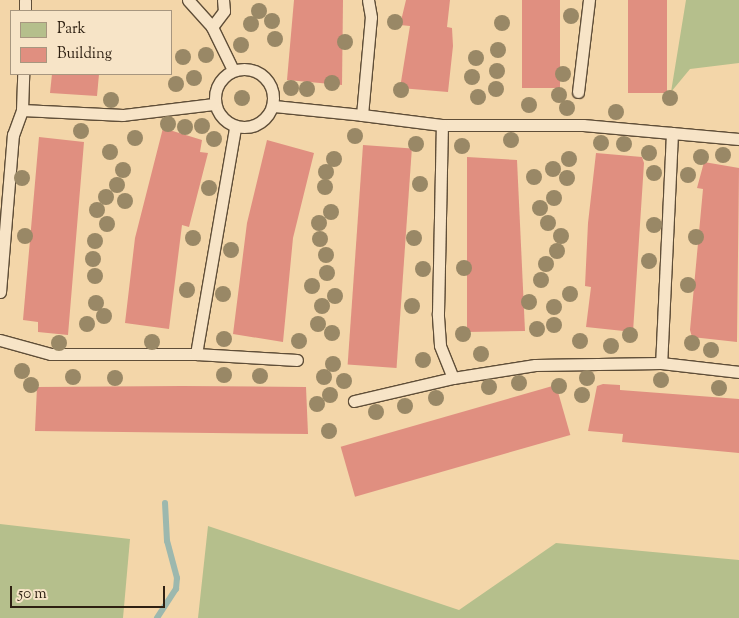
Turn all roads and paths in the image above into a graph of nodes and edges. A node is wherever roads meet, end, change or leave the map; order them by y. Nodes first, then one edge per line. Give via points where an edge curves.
1 (188, 0) edge
2 (223, 0) edge
3 (368, 0) edge
4 (589, 0) edge
5 (212, 28) junction
6 (234, 70) junction
7 (23, 75) edge
8 (578, 92) dead end
9 (214, 104) junction
10 (274, 106) junction
11 (22, 110) junction
12 (362, 115) junction
13 (442, 125) junction
14 (235, 128) junction
15 (672, 133) junction
16 (739, 139) edge
17 (0, 292) edge
18 (0, 340) edge
19 (196, 354) junction
20 (297, 360) dead end
21 (661, 363) junction
22 (739, 372) edge
23 (453, 378) junction
24 (354, 402) dead end

1 - 5 lane via 190,8
2 - 5 lane via 224,11
3 - 12 lane via 371,26
4 - 8 lane
5 - 6 lane
6 - 9 lane via 217,83
6 - 10 lane via 255,70 271,84
7 - 11 lane
9 - 11 lane via 123,115
9 - 14 lane via 221,119
10 - 12 lane
10 - 14 lane via 259,125
11 - 17 lane via 13,135
12 - 13 lane
13 - 15 lane via 583,124
13 - 23 lane via 438,313 440,345
14 - 19 lane
15 - 16 lane
15 - 21 lane
18 - 19 lane via 51,354
19 - 20 lane
21 - 22 lane
21 - 23 lane via 535,365
23 - 24 lane

